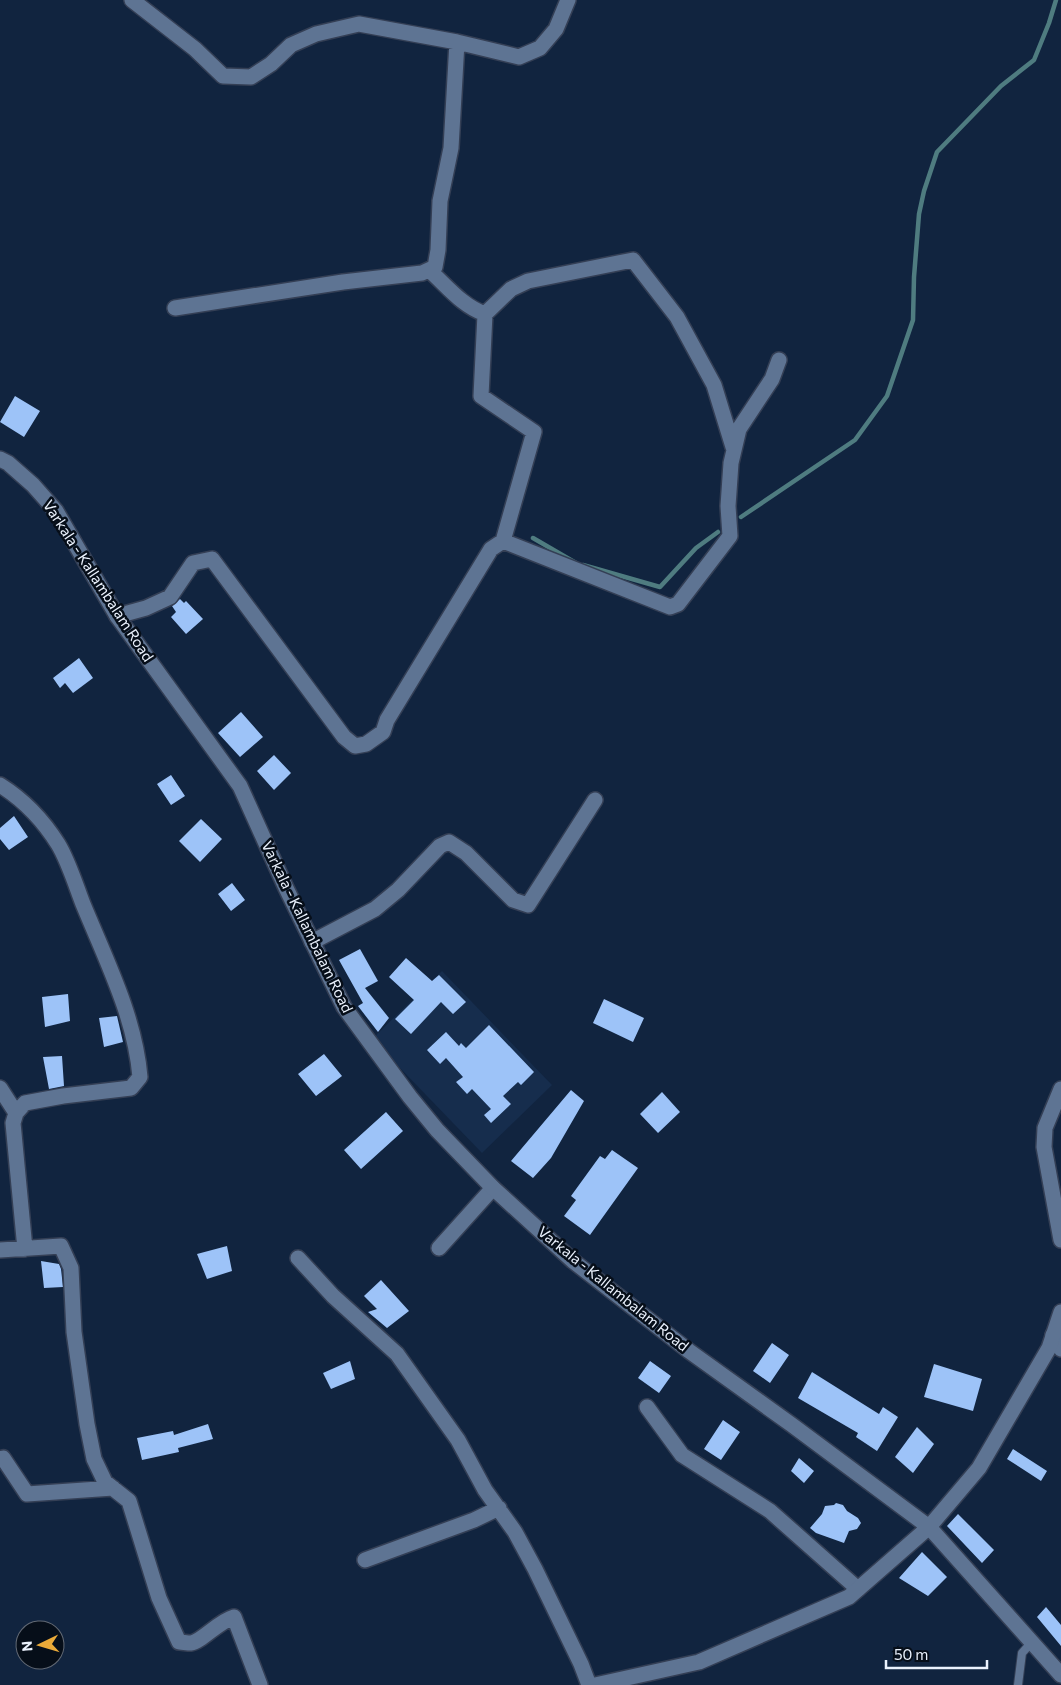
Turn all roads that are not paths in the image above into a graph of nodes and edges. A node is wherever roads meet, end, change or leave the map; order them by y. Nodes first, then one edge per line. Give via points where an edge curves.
1 (132, 0) edge
2 (568, 0) edge
3 (457, 42) junction
4 (429, 270) junction
5 (175, 308) dead end
6 (485, 314) junction
7 (779, 360) dead end
8 (734, 450) junction
9 (0, 459) edge
10 (503, 541) junction
11 (117, 616) junction
12 (0, 785) edge
13 (595, 800) dead end
14 (312, 942) junction
15 (0, 1088) edge
16 (1061, 1089) edge
17 (16, 1113) junction
18 (493, 1188) junction
19 (1061, 1240) edge
20 (25, 1248) junction
21 (439, 1248) dead end
22 (0, 1250) edge
23 (298, 1258) dead end
24 (1061, 1312) edge
25 (1053, 1335) junction
26 (1061, 1349) edge
27 (647, 1407) dead end
28 (0, 1459) edge
29 (113, 1488) junction
30 (498, 1508) junction
31 (929, 1527) junction
32 (366, 1560) dead end
33 (858, 1589) junction
34 (1032, 1642) junction
35 (1061, 1675) edge
36 (260, 1685) edge
37 (589, 1685) edge
38 (594, 1685) edge
39 (1018, 1685) edge

1 - 3 street via 195,49 223,76 251,77 291,45 316,34 359,24
2 - 3 street via 556,29 540,48 519,57
3 - 4 street via 451,148 440,201 435,267
4 - 5 street
4 - 6 street via 461,302
6 - 8 street via 511,289 528,281 632,260 677,317 714,385
6 - 10 street via 481,396 534,432
7 - 8 street via 772,379 739,429
8 - 10 street via 728,506 730,536 678,604 670,607
9 - 11 street, Varkala - Kallambalam Road via 8,462 33,485 56,511
10 - 11 street via 491,549 387,720 383,732 366,744 355,746 344,737 212,559 193,564 170,597
11 - 14 street, Varkala - Kallambalam Road via 240,786
12 - 17 street via 37,815 59,846 129,1019 140,1077 131,1088 25,1103
13 - 14 street via 528,905 512,900 466,853 449,842 440,846 375,909
14 - 18 street, Varkala - Kallambalam Road via 344,1007 404,1090
15 - 17 street
16 - 19 street via 1045,1128 1044,1147
17 - 20 street via 13,1123
18 - 21 street
18 - 31 street, Varkala - Kallambalam Road via 573,1261 689,1351
20 - 22 street
20 - 29 street via 61,1246 71,1268 74,1332 87,1424 94,1458 105,1482
23 - 30 street via 333,1296 397,1354 458,1440 484,1490
24 - 25 street
25 - 26 street
25 - 31 street via 1049,1348 979,1468
27 - 33 street via 682,1455 770,1511
28 - 29 street via 3,1458 27,1494
29 - 36 street via 129,1501 159,1598 179,1642 198,1640 234,1617
30 - 32 street
30 - 37 street via 535,1569 582,1664
31 - 33 street
31 - 34 street, Varkala - Kallambalam Road
33 - 38 street via 849,1597 699,1662
34 - 35 street, Varkala - Kallambalam Road
34 - 39 lane via 1022,1654

